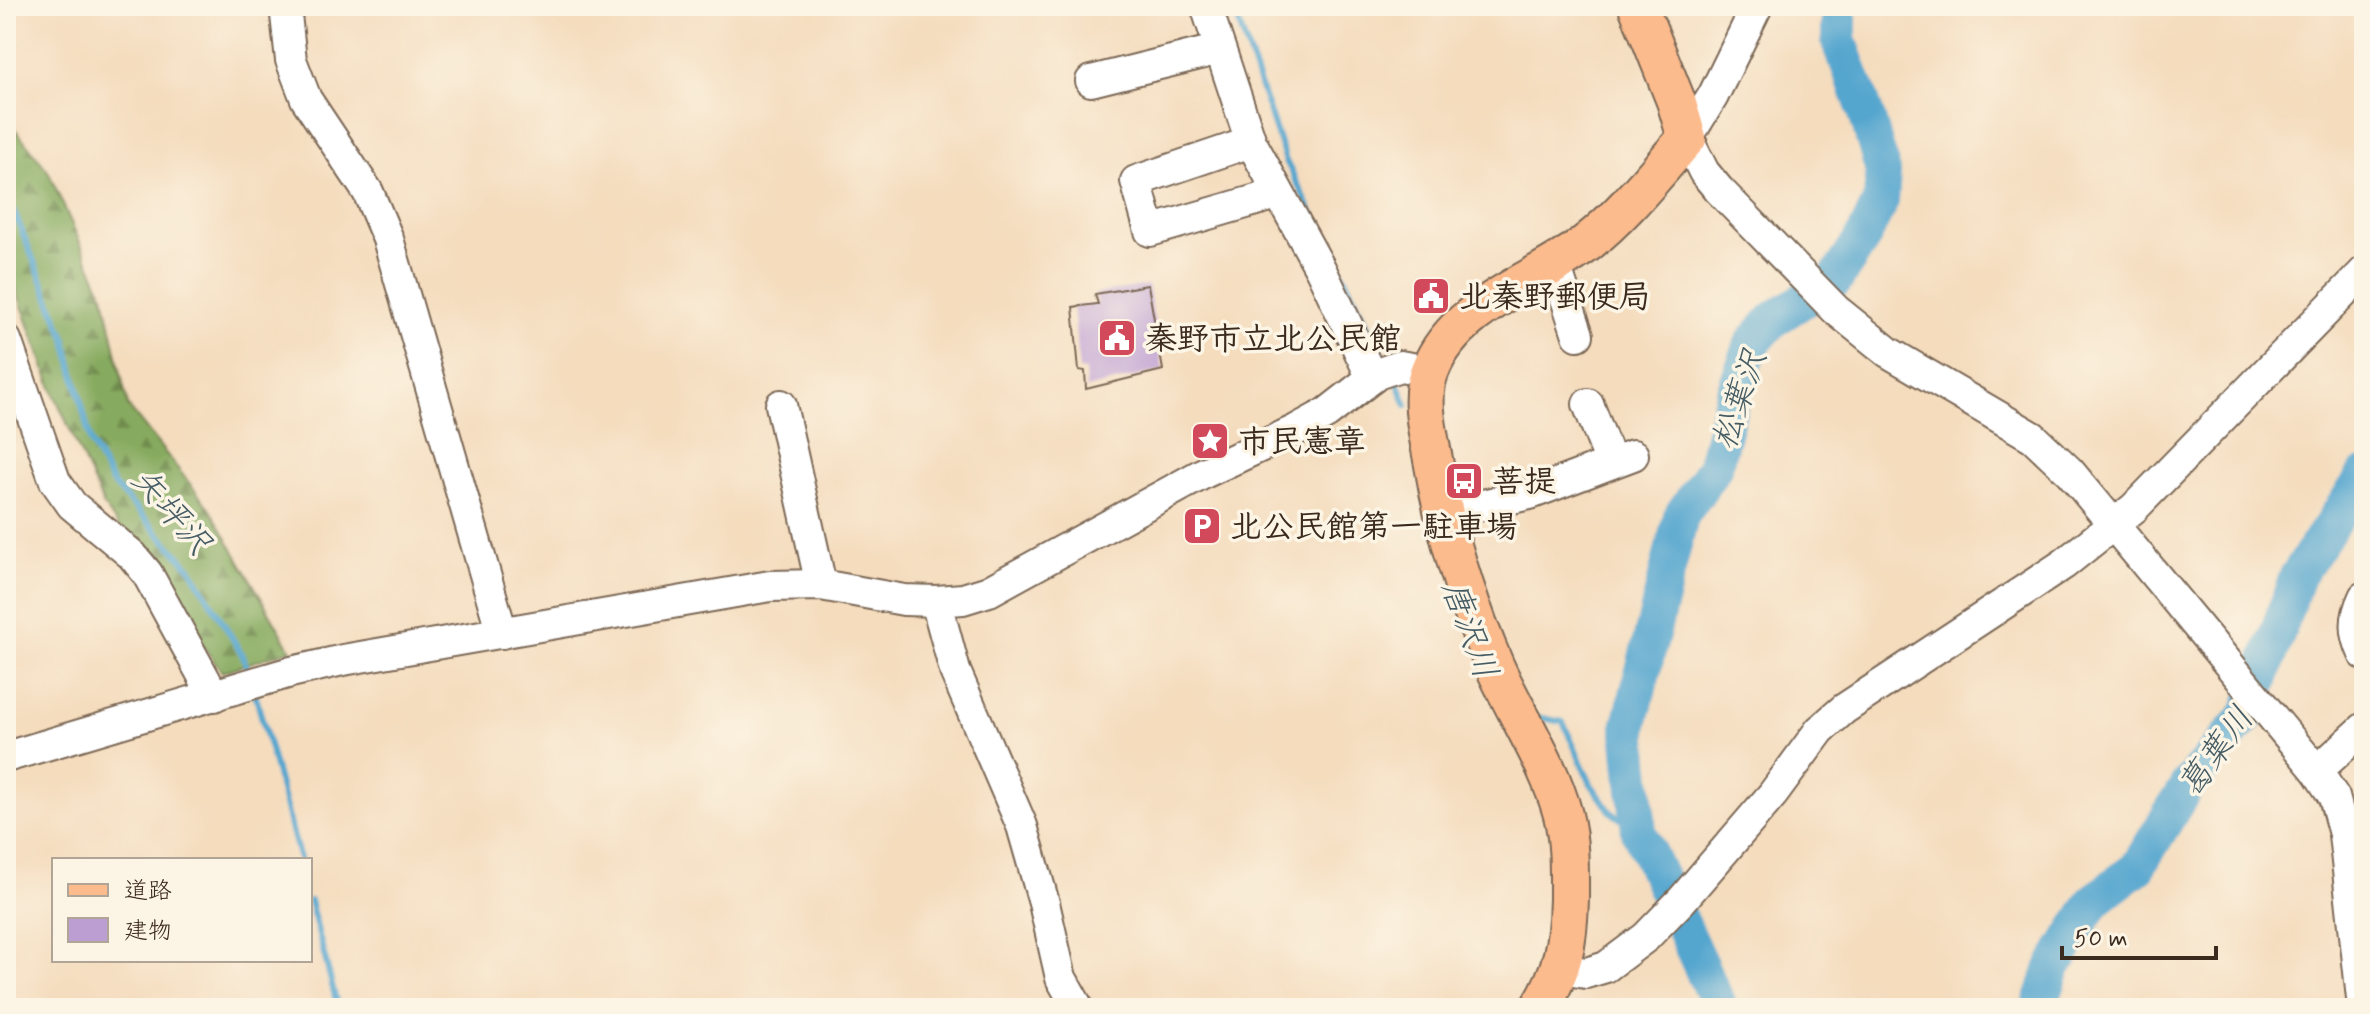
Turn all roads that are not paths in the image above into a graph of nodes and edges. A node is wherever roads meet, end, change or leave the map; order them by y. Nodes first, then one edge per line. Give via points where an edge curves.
1 (285, 6) edge
2 (1206, 6) edge
3 (1638, 6) edge
4 (1757, 6) edge
5 (1220, 49) junction
6 (1091, 81) dead end
7 (1687, 138) junction
8 (1251, 142) junction
9 (1277, 194) junction
10 (1555, 265) junction
11 (2364, 272) edge
12 (1578, 335) dead end
13 (6, 340) edge
14 (1394, 372) junction
15 (1588, 404) dead end
16 (781, 405) dead end
17 (1443, 514) junction
18 (2114, 525) junction
19 (821, 585) junction
20 (2364, 597) edge
21 (936, 601) junction
22 (502, 633) junction
23 (2364, 654) edge
24 (214, 696) junction
25 (2364, 728) edge
26 (6, 757) edge
27 (2317, 771) junction
28 (1561, 969) junction
29 (1078, 1008) edge
30 (1540, 1008) edge
31 (2363, 1008) edge

1 - 22 street via 291,60 306,99 368,192 388,239
2 - 5 street
3 - 7 main road
4 - 7 street
5 - 6 street
5 - 8 street
7 - 10 main road via 1612,221
7 - 18 street via 1719,190 1817,291 1888,352 2033,437
8 - 9 street
8 - 9 street via 1136,181 1150,231
9 - 14 street via 1321,270
10 - 12 street
10 - 14 main road
11 - 18 street
13 - 24 street via 55,481 72,505 147,573
14 - 17 main road via 1425,405
14 - 21 street via 1296,430 1204,473 989,591
15 - 17 street via 1622,459 1530,494
16 - 19 street
17 - 28 main road via 1465,591 1495,666 1564,816 1568,931
18 - 27 street
18 - 28 street via 1820,730 1773,794 1646,937 1606,967 1586,973
19 - 21 street
19 - 22 street via 770,586
20 - 23 street via 2355,633
21 - 29 street via 955,671 1022,826 1061,978
22 - 24 street via 343,660
24 - 26 street
25 - 27 street
27 - 31 street via 2334,797 2344,834
28 - 30 main road

